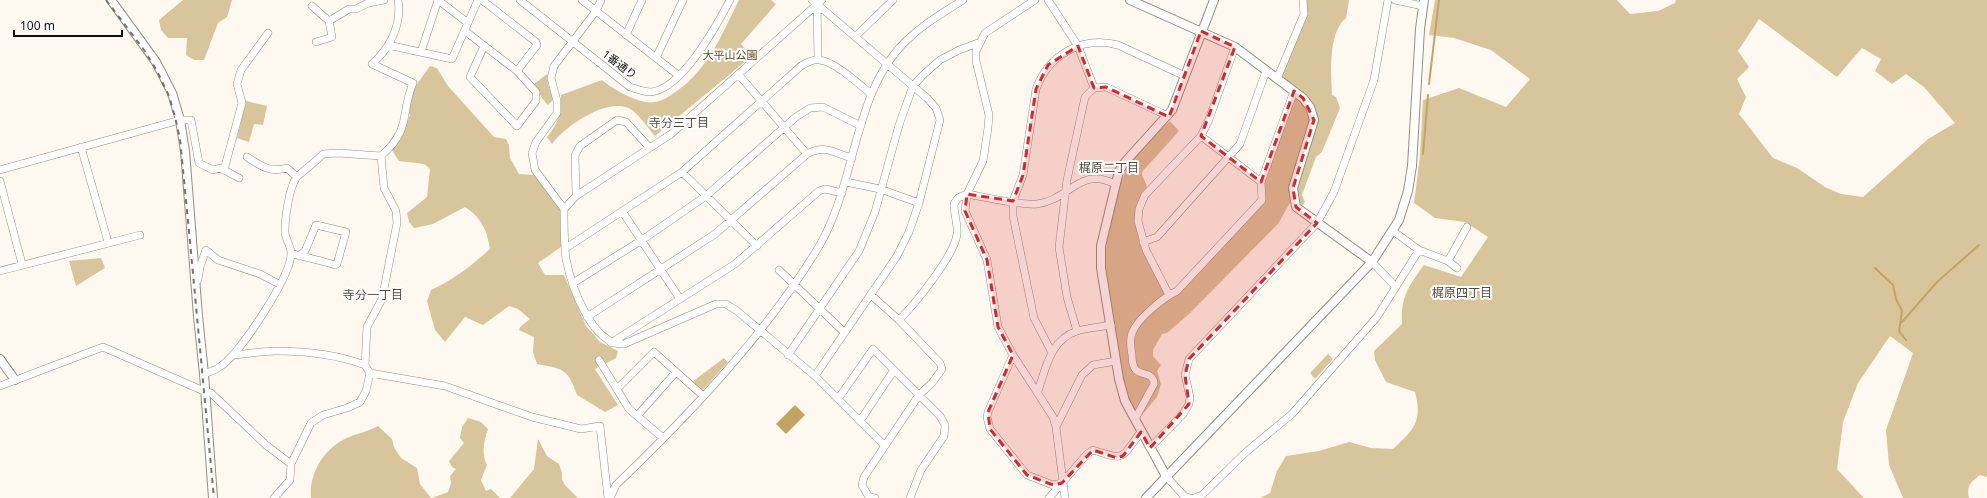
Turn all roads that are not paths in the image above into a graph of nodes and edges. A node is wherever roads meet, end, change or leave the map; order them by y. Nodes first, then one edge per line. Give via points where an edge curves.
1 (111, 0) edge
2 (384, 0) edge
3 (398, 0) edge
4 (438, 0) edge
5 (478, 0) edge
6 (482, 0) edge
7 (520, 0) edge
8 (582, 0) edge
9 (601, 0) edge
10 (642, 0) edge
11 (683, 0) edge
12 (730, 0) edge
13 (893, 0) edge
14 (963, 0) edge
15 (1035, 0) edge
16 (1048, 0) edge
17 (1130, 0) edge
18 (1214, 0) edge
19 (1303, 0) edge
20 (1388, 0) edge
21 (1395, 0) edge
22 (817, 2) edge
23 (1424, 3) edge
24 (312, 6) dead end
25 (596, 11) junction
26 (329, 21) junction
27 (468, 23) junction
28 (465, 31) junction
29 (1201, 31) junction
30 (268, 33) dead end
31 (626, 35) junction
32 (856, 36) junction
33 (316, 42) dead end
34 (572, 42) junction
35 (978, 43) junction
36 (388, 45) junction
37 (484, 46) junction
38 (1078, 46) junction
39 (1235, 47) junction
40 (421, 52) junction
41 (656, 58) junction
42 (818, 59) junction
43 (888, 64) junction
44 (517, 71) junction
45 (1266, 71) junction
46 (678, 75) junction
47 (738, 75) junction
48 (1185, 76) junction
49 (1277, 79) junction
50 (913, 86) junction
51 (1094, 88) junction
52 (1294, 91) junction
53 (871, 94) junction
54 (762, 101) junction
55 (1168, 116) junction
56 (180, 120) junction
57 (861, 126) junction
58 (785, 128) junction
59 (1201, 136) junction
60 (81, 147) junction
61 (649, 148) junction
62 (807, 154) junction
63 (381, 156) junction
64 (247, 157) dead end
65 (852, 158) junction
66 (1229, 158) junction
67 (0, 170) edge
68 (224, 170) junction
69 (682, 172) junction
70 (297, 177) junction
71 (240, 178) dead end
72 (0, 181) edge
73 (846, 182) junction
74 (1261, 182) junction
75 (1115, 184) junction
76 (880, 189) junction
77 (842, 193) junction
78 (1065, 193) junction
79 (967, 194) junction
80 (576, 196) junction
81 (706, 196) junction
82 (1013, 201) junction
83 (919, 202) junction
84 (564, 209) junction
85 (622, 211) junction
86 (732, 221) junction
87 (1316, 223) junction
88 (1467, 227) dead end
89 (1393, 231) junction
90 (140, 235) dead end
91 (642, 240) junction
92 (108, 242) junction
93 (1143, 242) junction
94 (757, 246) junction
95 (566, 248) junction
96 (1419, 250) junction
97 (295, 254) junction
98 (1448, 261) junction
99 (1372, 262) junction
100 (22, 264) junction
101 (1457, 268) dead end
102 (661, 269) junction
103 (779, 270) dead end
104 (0, 271) edge
105 (195, 282) junction
106 (573, 283) junction
107 (279, 284) junction
108 (794, 284) junction
109 (1396, 287) junction
110 (871, 295) junction
111 (1169, 295) junction
112 (680, 299) junction
113 (820, 309) junction
114 (587, 317) junction
115 (899, 320) junction
116 (1110, 325) junction
117 (1077, 331) junction
118 (760, 332) junction
119 (844, 332) junction
120 (611, 343) junction
121 (1051, 351) junction
122 (788, 354) junction
123 (233, 355) junction
124 (1013, 355) junction
125 (0, 359) edge
126 (599, 360) dead end
127 (1116, 361) junction
128 (365, 364) junction
129 (894, 370) junction
130 (676, 372) junction
131 (370, 373) junction
132 (204, 374) junction
133 (815, 376) junction
134 (15, 380) junction
135 (0, 386) edge
136 (617, 389) junction
137 (1038, 391) junction
138 (206, 392) junction
139 (702, 395) junction
140 (919, 395) junction
141 (838, 399) junction
142 (637, 416) junction
143 (1135, 419) junction
144 (860, 421) junction
145 (1056, 427) junction
146 (1141, 432) junction
147 (663, 438) junction
148 (884, 445) junction
149 (1150, 448) junction
150 (291, 464) junction
151 (1166, 476) junction
152 (1062, 483) junction
153 (213, 498) edge
154 (274, 498) edge
155 (609, 498) edge
156 (875, 498) edge
157 (910, 498) edge
158 (1048, 498) edge
159 (1065, 498) edge
160 (1146, 498) edge
161 (1190, 498) edge
162 (1194, 498) edge

1 - 56 street via 156,62 172,93
2 - 26 street via 349,9
3 - 36 street via 396,29
4 - 27 street
4 - 40 street
5 - 27 street
6 - 44 street via 536,42 537,45
7 - 34 street, 1番通り
8 - 25 street
9 - 25 street
10 - 31 street
11 - 41 street
12 - 46 street, 1番通り via 707,41 693,61
13 - 32 street
14 - 43 street via 905,41
15 - 35 street via 985,34
16 - 38 street
17 - 29 street
18 - 29 street
19 - 49 street via 1304,14
20 - 87 street via 1374,80 1334,192
21 - 23 street
22 - 32 street
22 - 42 street
22 - 47 street
23 - 89 street via 1420,29 1412,166 1405,205
24 - 26 street
25 - 31 street
25 - 34 street
26 - 33 street via 332,37
27 - 28 street
28 - 37 street
28 - 40 street via 452,59
29 - 39 street
29 - 48 street
30 - 68 street via 241,70 237,84 242,103
31 - 41 street
32 - 43 street
34 - 46 street, 1番通り via 630,87 653,92 665,87
34 - 84 street via 554,66 551,78 557,101 557,113 536,142 532,153 534,170
35 - 50 street via 940,60
35 - 79 street via 976,61 989,115 983,161
36 - 40 street
36 - 63 street via 380,58 372,64 413,83 407,97 405,121 401,132 395,143
37 - 44 street
37 - 44 street via 470,77 517,126 536,101 536,92
38 - 48 street via 1093,42 1118,45
38 - 51 street
38 - 82 street via 1058,57 1039,80 1024,175
39 - 45 street
39 - 59 street
41 - 46 street
42 - 53 street via 836,68
42 - 54 street via 801,66
43 - 50 street
43 - 53 street
45 - 49 street
45 - 66 street via 1240,144
47 - 54 street
47 - 61 street via 671,134
48 - 55 street
49 - 52 street
50 - 76 street via 898,125
50 - 83 street via 936,108 940,120
51 - 55 street via 1106,87
51 - 78 street via 1085,97
52 - 74 street
52 - 87 street via 1310,107 1314,120 1293,188 1296,207
53 - 57 street
54 - 58 street
54 - 69 street
55 - 75 street via 1125,162
56 - 60 street
56 - 68 street via 192,120 199,163 213,170
56 - 105 street via 185,151
57 - 58 street via 823,107 810,108
57 - 65 street
58 - 62 street
58 - 81 street
59 - 66 street
59 - 93 street via 1145,195 1138,216
60 - 67 street
60 - 92 street
61 - 80 street
61 - 80 street via 626,122 617,120 580,146 575,155
62 - 65 street via 826,149
62 - 86 street
63 - 70 street via 323,154
63 - 128 street via 384,188 396,211 397,223 382,299 367,326
64 - 70 street via 263,171 287,168
65 - 73 street
66 - 74 street
66 - 93 street via 1157,237
68 - 71 street
69 - 81 street
69 - 85 street
70 - 97 street via 288,206 285,232
72 - 100 street
73 - 76 street
73 - 77 street
74 - 111 street via 1262,200 1178,291
75 - 78 street via 1096,178 1086,179
75 - 116 street via 1101,246 1101,268
76 - 83 street
76 - 113 street via 875,212 859,251
77 - 94 street via 825,189 819,192
77 - 108 street via 830,226
78 - 82 street via 1051,201 1035,204
78 - 117 street via 1059,247 1067,297
79 - 82 street
79 - 115 street via 958,198 954,204 957,233 953,249
79 - 124 street via 965,211 987,260 998,327
80 - 84 street
81 - 86 street
81 - 91 street
82 - 121 street via 1013,216 1034,318
83 - 110 street via 909,232 897,256
84 - 95 street
85 - 91 street
85 - 95 street
86 - 94 street
86 - 102 street
87 - 99 street
87 - 149 street via 1189,359 1185,375 1190,404
88 - 98 street
89 - 96 street
89 - 99 street
90 - 92 street
91 - 102 street
91 - 106 street
92 - 100 street
93 - 111 street via 1150,262
94 - 112 street via 735,264
95 - 106 street
96 - 98 street
96 - 109 street
97 - 97 street via 335,265 346,232 316,225 305,251
97 - 107 street
98 - 101 street
99 - 109 street
99 - 151 street
100 - 104 street
102 - 112 street
102 - 114 street
103 - 108 street
105 - 107 street via 198,280 206,250 218,260 260,274
105 - 132 street
106 - 114 street
107 - 123 street via 260,320
108 - 113 street
108 - 118 street
109 - 162 street via 1377,317 1292,414 1246,452 1202,495
110 - 115 street
110 - 119 street
111 - 143 street via 1139,322 1132,332 1130,345 1133,366 1154,380
112 - 120 street
113 - 119 street
113 - 122 street
114 - 120 street via 595,330
115 - 140 street via 941,366 940,373
116 - 117 street
116 - 127 street
117 - 121 street via 1063,339
118 - 120 street via 732,307 716,304 634,341 616,345
118 - 122 street
118 - 139 street
119 - 133 street
121 - 137 street
122 - 133 street
123 - 128 street via 275,351 297,352
123 - 132 street via 220,367
124 - 137 street
124 - 152 street via 988,412 990,429 1027,475 1053,485
125 - 134 street
126 - 136 street
127 - 143 street via 1125,401
127 - 145 street via 1093,365 1082,375
128 - 131 street
129 - 140 street
129 - 141 street via 872,349
129 - 144 street
130 - 136 street via 652,352
130 - 139 street
130 - 142 street
131 - 150 street via 366,391 360,402 324,415 311,423
131 - 155 street via 445,386 532,417 581,429 600,426
132 - 138 street
133 - 141 street
134 - 135 street
134 - 138 street via 103,347
136 - 142 street via 629,409
137 - 145 street
138 - 150 street via 222,402 266,445
138 - 153 street
139 - 147 street
140 - 148 street
140 - 157 street via 940,416 945,432 942,441 921,470
141 - 144 street
142 - 147 street
143 - 146 street
144 - 148 street
145 - 152 street
146 - 149 street
146 - 152 street via 1123,456 1117,458 1093,450
147 - 155 street via 616,485
148 - 156 street via 864,477 862,485 869,497
149 - 151 street
150 - 154 street via 290,480
151 - 160 street
151 - 161 street via 1184,496
152 - 158 street
152 - 159 street

